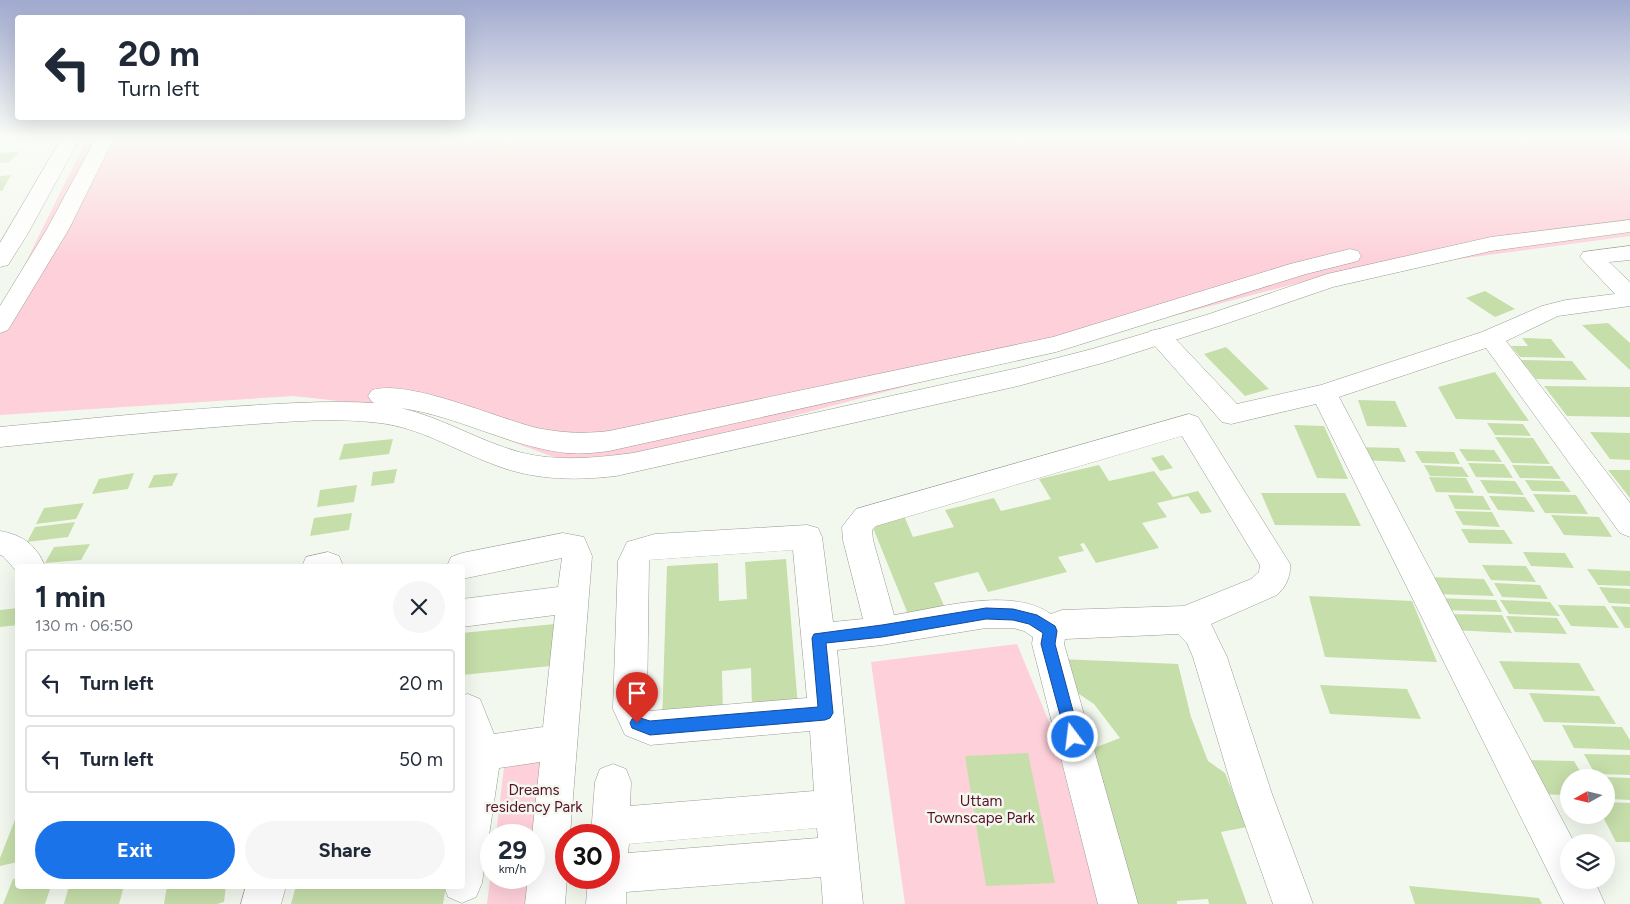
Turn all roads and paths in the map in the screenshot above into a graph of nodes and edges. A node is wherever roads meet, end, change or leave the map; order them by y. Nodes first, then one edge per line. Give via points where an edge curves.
1 (48, 178) edge
2 (84, 178) edge
3 (1630, 210) edge
4 (1630, 226) edge
5 (1630, 253) edge
6 (0, 260) edge
7 (1630, 297) edge
8 (0, 325) edge
9 (1158, 337) junction
10 (1491, 338) junction
11 (1324, 393) junction
12 (0, 418) edge
13 (0, 437) edge
14 (1630, 525) edge
15 (0, 543) edge
16 (28, 564) edge
17 (465, 565) edge
18 (572, 600) junction
19 (465, 612) edge
20 (1185, 620) junction
21 (882, 631) junction
22 (1050, 631) junction
23 (819, 638) junction
24 (465, 710) edge
25 (825, 713) junction
26 (559, 742) junction
27 (483, 753) junction
28 (613, 782) dead end
29 (834, 808) junction
30 (610, 824) edge
31 (620, 837) edge
32 (1560, 854) edge
33 (838, 856) junction
34 (465, 866) edge
35 (620, 873) edge
36 (265, 889) edge
37 (461, 889) edge
38 (607, 889) edge
39 (1577, 889) edge
40 (261, 904) edge
41 (459, 904) edge
42 (545, 904) edge
43 (606, 904) edge
44 (843, 904) edge
45 (1118, 904) edge
46 (1293, 904) edge
47 (1585, 904) edge

1 - 6 street
2 - 8 street via 58,230
3 - 12 street via 1519,222 1335,259 1056,344 609,441 560,442 400,397 205,402
4 - 9 street via 1491,244 1336,278
5 - 7 street via 1591,257
7 - 10 street via 1550,311
9 - 11 street via 1231,415
9 - 13 street via 1018,377 589,470 561,470 526,464 502,457 427,424 377,413 312,411 215,417
10 - 11 street
10 - 14 street
11 - 32 street
15 - 16 street via 12,544
17 - 18 street via 563,545 573,546 577,556
18 - 19 street
18 - 26 street
20 - 21 street via 1262,588 1275,574 1275,564 1189,424 866,517 857,527 858,540
20 - 22 street via 1062,624
20 - 46 street via 1199,633 1210,657 1253,794
21 - 22 street via 986,614 1013,614 1033,619
21 - 23 street
22 - 45 street via 1048,644
23 - 25 street
23 - 25 street via 807,537 655,546 638,551 633,560 630,710 637,723 650,728
24 - 27 street via 468,710
25 - 29 street
26 - 27 street
26 - 42 street
27 - 34 street
28 - 30 street
29 - 31 street
29 - 33 street
33 - 35 street
33 - 44 street
36 - 40 street
37 - 41 street
38 - 43 street
39 - 47 street

